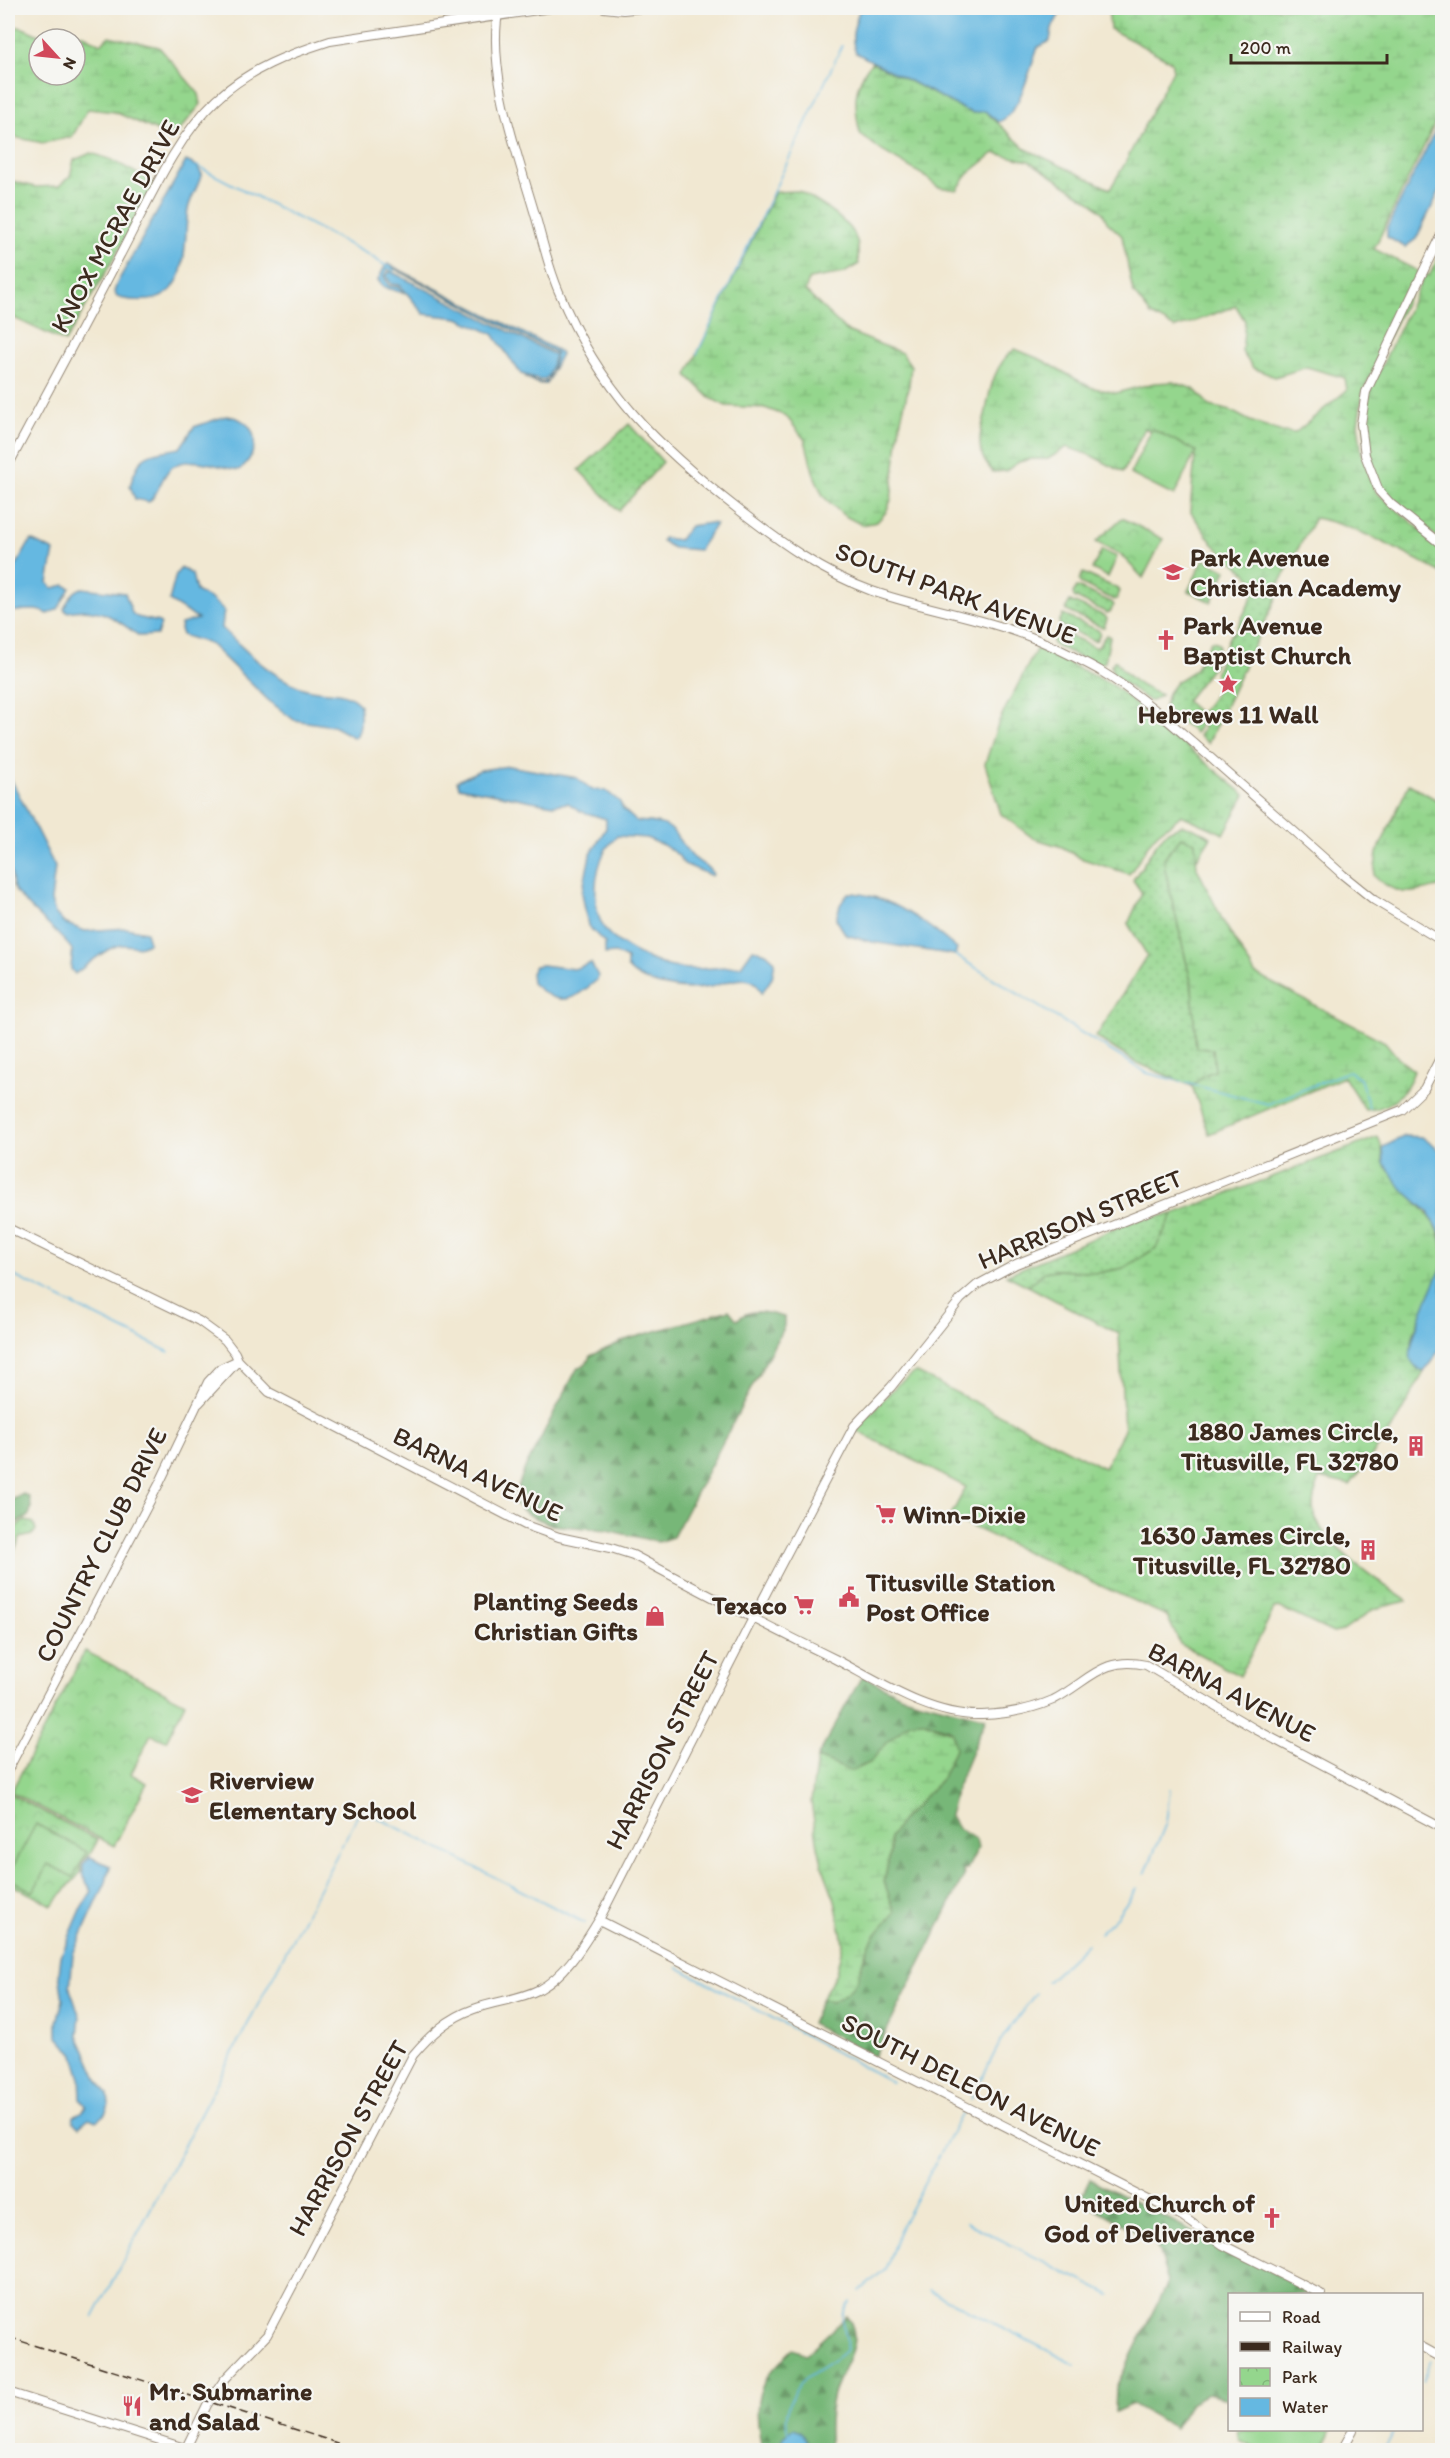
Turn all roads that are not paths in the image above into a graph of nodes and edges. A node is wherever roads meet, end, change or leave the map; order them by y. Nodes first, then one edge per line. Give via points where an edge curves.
1 (551, 8) edge
2 (604, 8) edge
3 (643, 8) edge
4 (498, 11) edge
5 (1443, 232) edge
6 (8, 466) edge
7 (1443, 544) edge
8 (1443, 941) edge
9 (1443, 1054) edge
10 (8, 1228) edge
11 (238, 1360) junction
12 (753, 1618) junction
13 (8, 1770) edge
14 (1443, 1828) edge
15 (599, 1920) junction
16 (1317, 2293) edge
17 (1423, 2348) edge
18 (1443, 2358) edge
19 (8, 2392) edge
20 (1352, 2431) edge
21 (187, 2450) edge
22 (1342, 2451) edge

1 - 4 street, KNOX MCRAE DRIVE
2 - 3 street
4 - 6 street, KNOX MCRAE DRIVE via 330,41 298,51 259,68 217,99 195,124 162,176
4 - 8 street, SOUTH PARK AVENUE via 499,75 506,109 558,290 579,335 624,406 668,452 804,558 869,590 1028,636 1097,669 1155,709 1374,900
5 - 7 street via 1366,392 1361,424 1365,455 1379,491
9 - 12 street, HARRISON STREET via 1411,1104 1389,1116 1016,1264 977,1285 854,1426
10 - 11 street, BARNA AVENUE via 199,1322 225,1340
11 - 12 street, BARNA AVENUE via 269,1392 477,1501 559,1537 633,1555
11 - 13 street, COUNTRY CLUB DRIVE via 221,1368 208,1382 159,1484
12 - 14 street, BARNA AVENUE via 903,1694 945,1710 979,1715 1017,1712 1051,1701 1104,1666 1126,1662 1146,1665 1255,1729
12 - 15 street, HARRISON STREET
15 - 16 street, SOUTH DELEON AVENUE via 1182,2216 1223,2245
15 - 21 street, HARRISON STREET via 573,1958 548,1983 521,1997 474,2009 453,2019 413,2055 267,2335 218,2388
17 - 18 street
19 - 21 street
20 - 22 street

